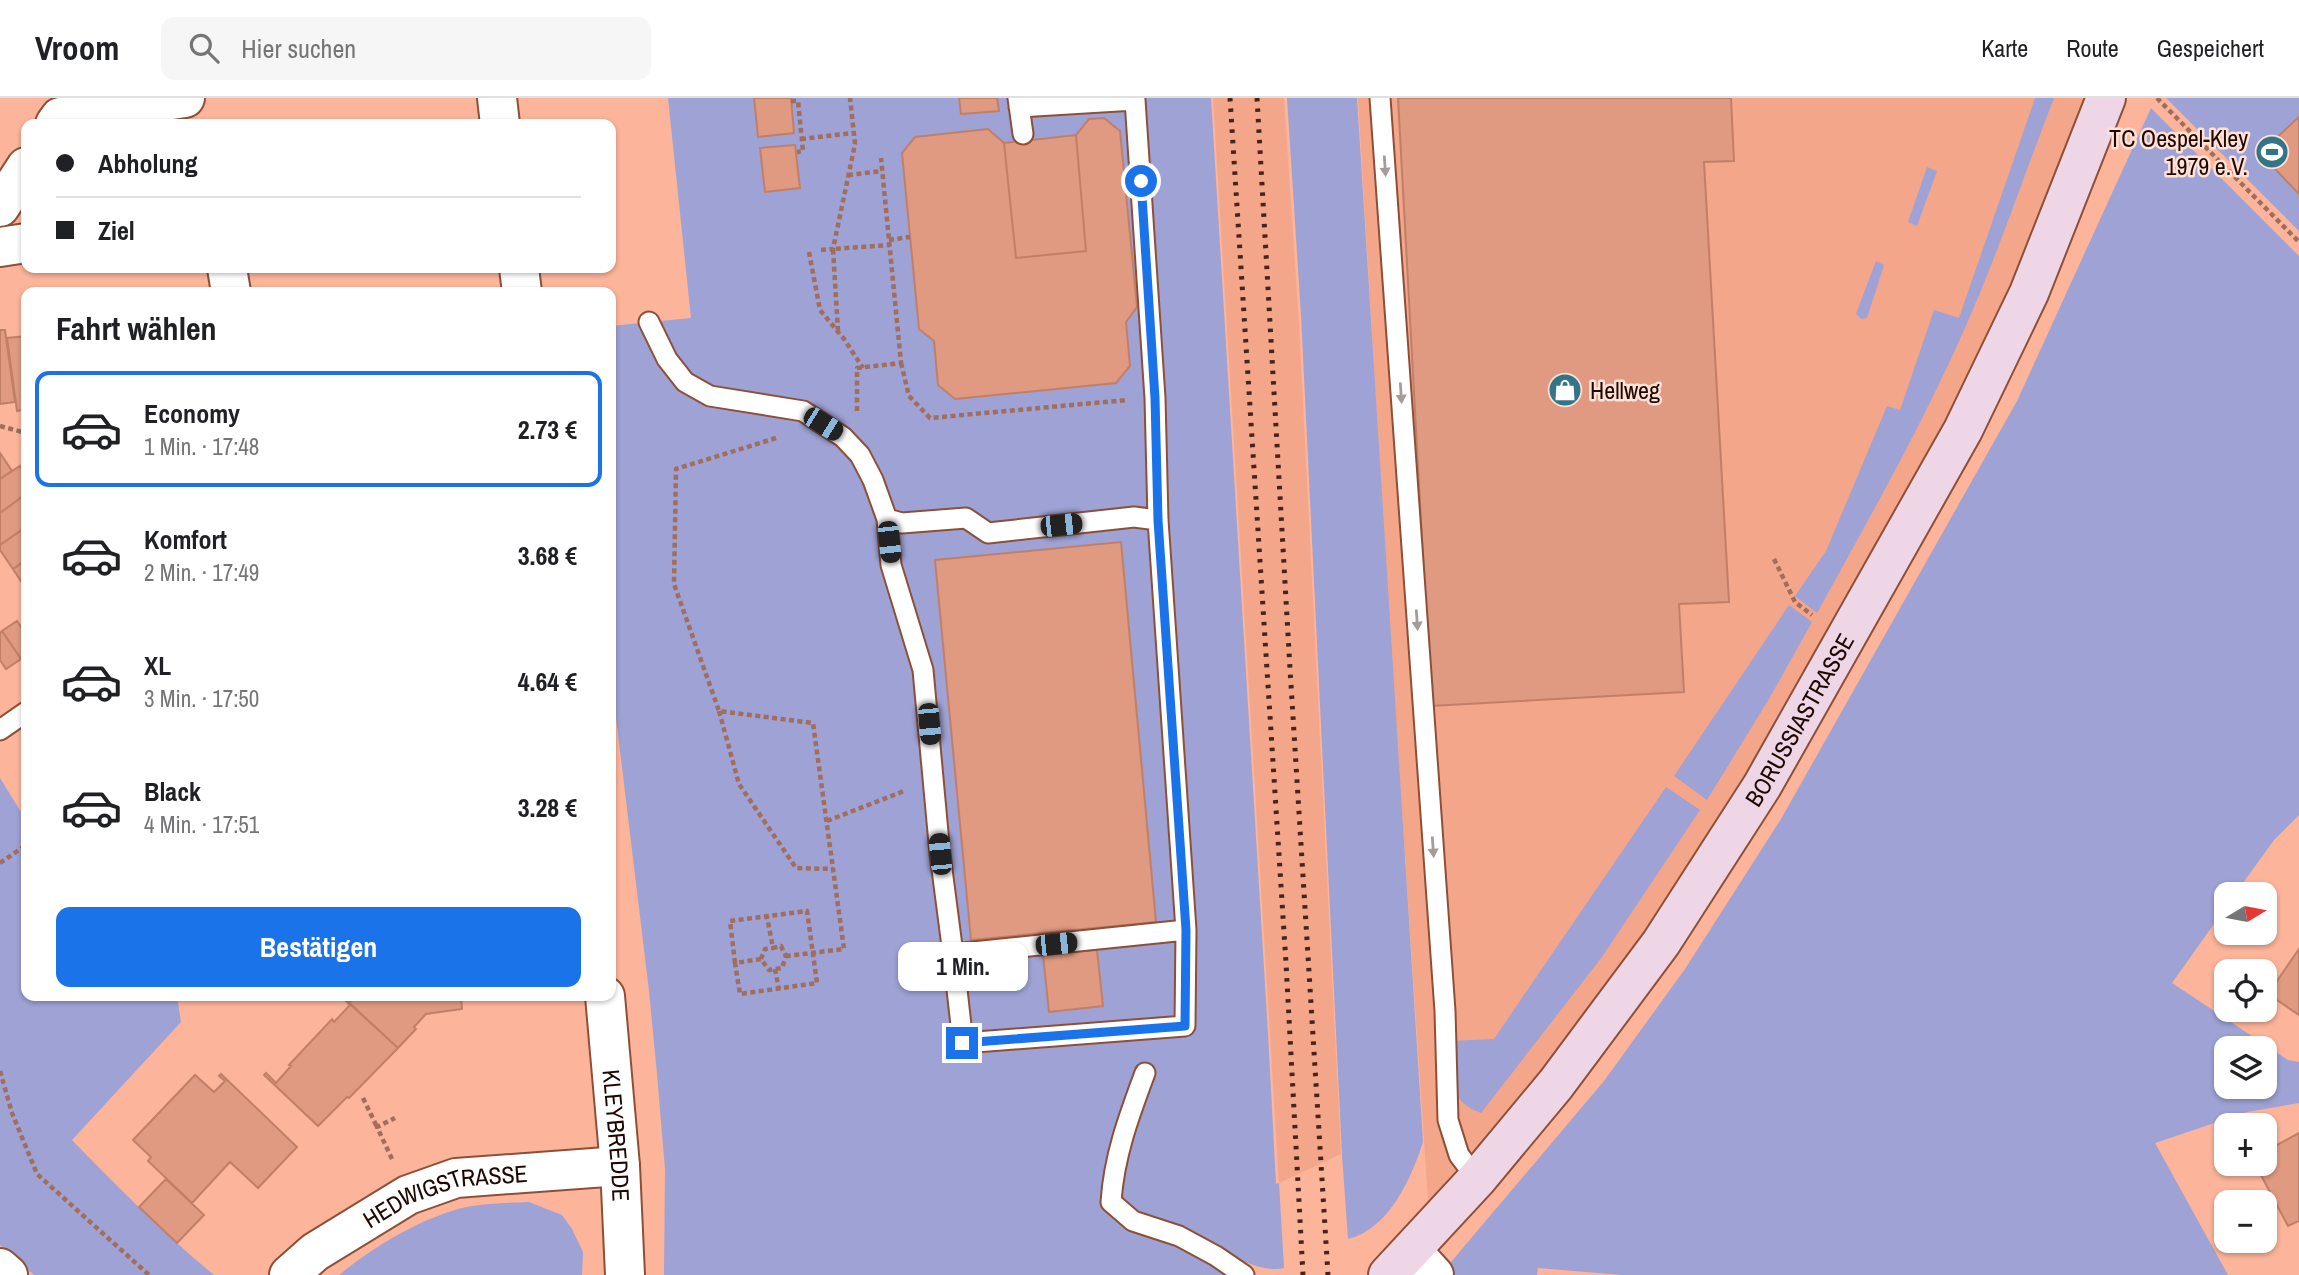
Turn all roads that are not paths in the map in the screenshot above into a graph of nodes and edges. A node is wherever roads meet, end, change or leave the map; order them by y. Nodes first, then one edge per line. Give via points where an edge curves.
1 (185, 98) edge
2 (201, 98) edge
3 (497, 98) edge
4 (1380, 98) edge
5 (2106, 98) edge
6 (1019, 103) edge
7 (59, 119) edge
8 (204, 119) edge
9 (499, 119) edge
10 (1023, 134) dead end
11 (21, 175) edge
12 (0, 207) edge
13 (21, 244) edge
14 (0, 247) edge
15 (649, 322) dead end
16 (887, 520) junction
17 (1158, 520) junction
18 (21, 715) edge
19 (0, 730) edge
20 (1186, 930) junction
21 (953, 954) junction
22 (605, 1001) edge
23 (1145, 1073) dead end
24 (620, 1166) junction
25 (1477, 1179) junction
26 (1411, 1267) edge
27 (0, 1268) edge
28 (8, 1275) edge
29 (289, 1275) edge
30 (625, 1275) edge
31 (1244, 1275) edge

1 - 7 street
2 - 8 street
3 - 9 street
4 -> 25 lane via 1444,997 1448,1120 1459,1155
5 - 25 main road, BORUSSIASTRASSE via 2029,293 1963,430 1762,786 1661,943 1556,1084
6 - 10 lane
6 - 17 lane via 1135,100 1155,398
11 - 12 street
13 - 14 street
15 - 16 lane via 667,359 685,382 710,396 803,411 843,437 868,471
16 - 17 lane via 966,518 988,533 1134,517
16 - 21 lane via 891,565 923,670
17 - 20 lane
18 - 19 lane
20 - 21 lane
20 - 21 lane via 1185,1026 962,1043
22 - 24 street, KLEYBREDDE
23 - 31 lane via 1124,1129 1112,1176 1111,1202 1133,1221 1179,1236
24 - 29 street, HEDWIGSTRASSE via 456,1178 408,1195 315,1252
24 - 30 street, KLEYBREDDE
25 - 26 main road, BORUSSIASTRASSE
27 - 28 street

